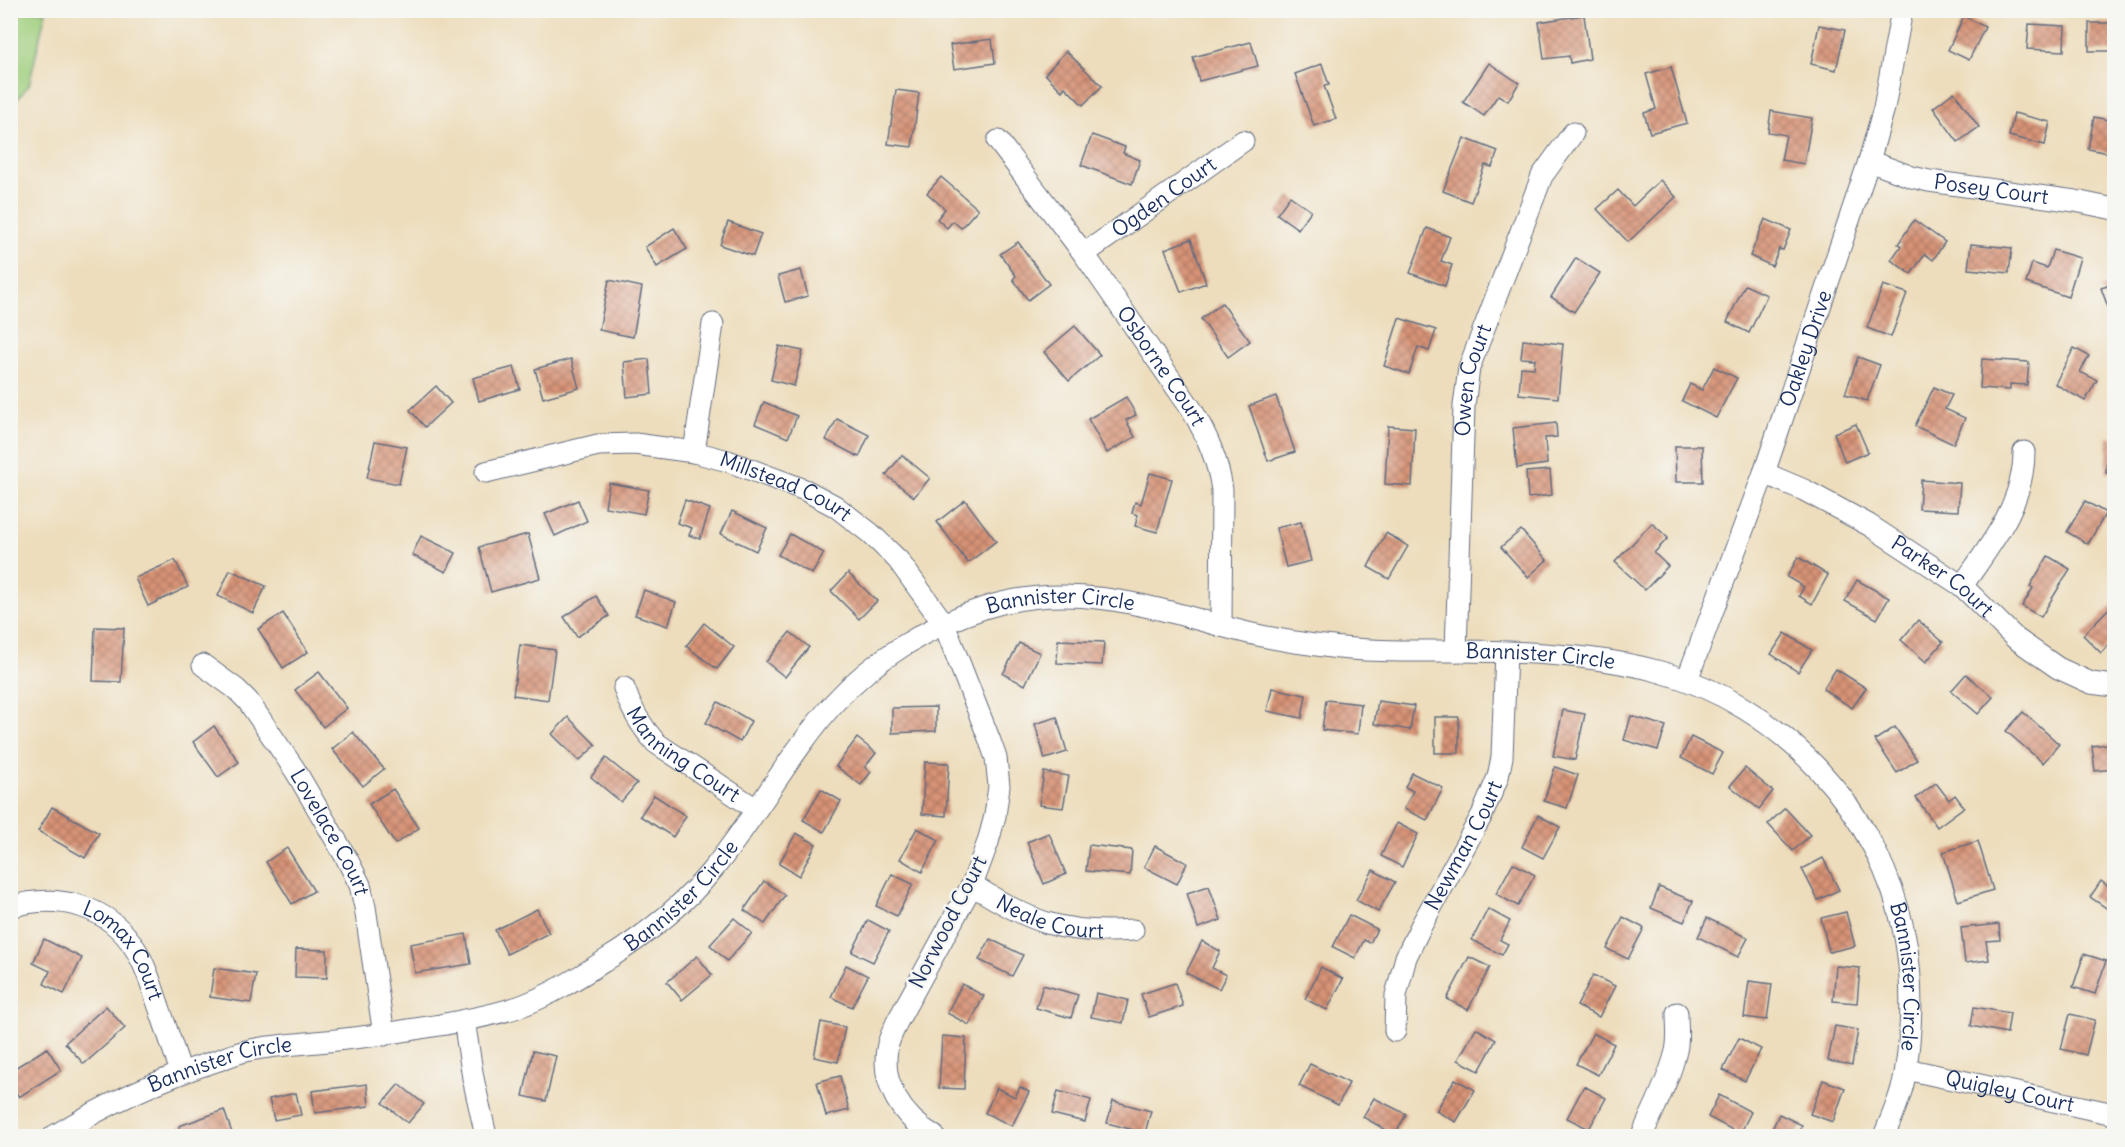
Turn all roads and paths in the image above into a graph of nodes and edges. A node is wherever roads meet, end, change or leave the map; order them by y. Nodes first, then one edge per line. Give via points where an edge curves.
1 (1902, 10) edge
2 (1574, 133) dead end
3 (998, 141) dead end
4 (1243, 141) dead end
5 (1869, 161) junction
6 (2115, 209) edge
7 (1084, 254) junction
8 (713, 324) dead end
9 (694, 452) junction
10 (2024, 452) dead end
11 (486, 472) dead end
12 (1764, 473) junction
13 (1962, 586) junction
14 (944, 624) junction
15 (1221, 626) junction
16 (1456, 651) junction
17 (1506, 652) junction
18 (203, 665) dead end
19 (1687, 680) junction
20 (2115, 686) edge
21 (624, 688) dead end
22 (756, 809) junction
23 (972, 885) junction
24 (10, 907) edge
25 (1133, 930) dead end
26 (1677, 1013) dead end
27 (464, 1020) junction
28 (1395, 1031) dead end
29 (384, 1035) junction
30 (1906, 1069) junction
31 (181, 1072) junction
32 (2115, 1114) edge
33 (54, 1137) edge
34 (486, 1137) edge
35 (933, 1137) edge
36 (1642, 1137) edge
37 (1884, 1137) edge

1 - 5 street, Oakley Drive via 1884,108
2 - 16 street, Owen Court via 1542,176 1469,368 1464,406
3 - 7 street, Osborne Court
4 - 7 street, Ogden Court
5 - 6 street, Posey Court via 1929,181
5 - 12 street, Oakley Drive
7 - 15 street, Osborne Court via 1192,410 1214,454 1222,490
8 - 9 street
9 - 11 street, Millstead Court via 615,443
9 - 14 street, Millstead Court via 805,490 835,506 898,560
10 - 13 street via 2016,499 1993,542
12 - 13 street, Parker Court via 1869,525
12 - 19 street, Oakley Drive
13 - 20 street, Parker Court via 2036,654 2073,675
14 - 15 street, Bannister Circle via 1021,599 1067,596 1135,602
14 - 22 street, Bannister Circle via 884,659 851,686 813,729
14 - 23 street, Norwood Court via 990,741 998,773 995,816
15 - 16 street, Bannister Circle via 1326,647
16 - 17 street, Bannister Circle
17 - 19 street, Bannister Circle via 1612,661
17 - 28 street, Newman Court via 1498,777 1482,815 1406,957 1396,995
18 - 29 street, Lovelace Court via 248,701 295,770 360,885
19 - 30 street, Bannister Circle via 1723,695 1774,727 1805,754 1863,830 1887,879 1905,939 1910,978
21 - 22 street, Manning Court via 643,729 656,742
22 - 27 street, Bannister Circle via 713,869 669,914 633,943 548,994 519,1007
23 - 25 street, Neale Court via 1049,925 1106,932
23 - 35 street, Norwood Court via 888,1044 886,1061 891,1091 899,1106
24 - 31 street, Lomax Court via 30,901 76,904 109,920 124,933 146,969
26 - 36 street via 1676,1051
27 - 29 street, Bannister Circle
27 - 34 street
29 - 31 street, Bannister Circle via 250,1050
30 - 32 street, Quigley Court
30 - 37 street, Bannister Circle
31 - 33 street, Bannister Circle via 88,1116

